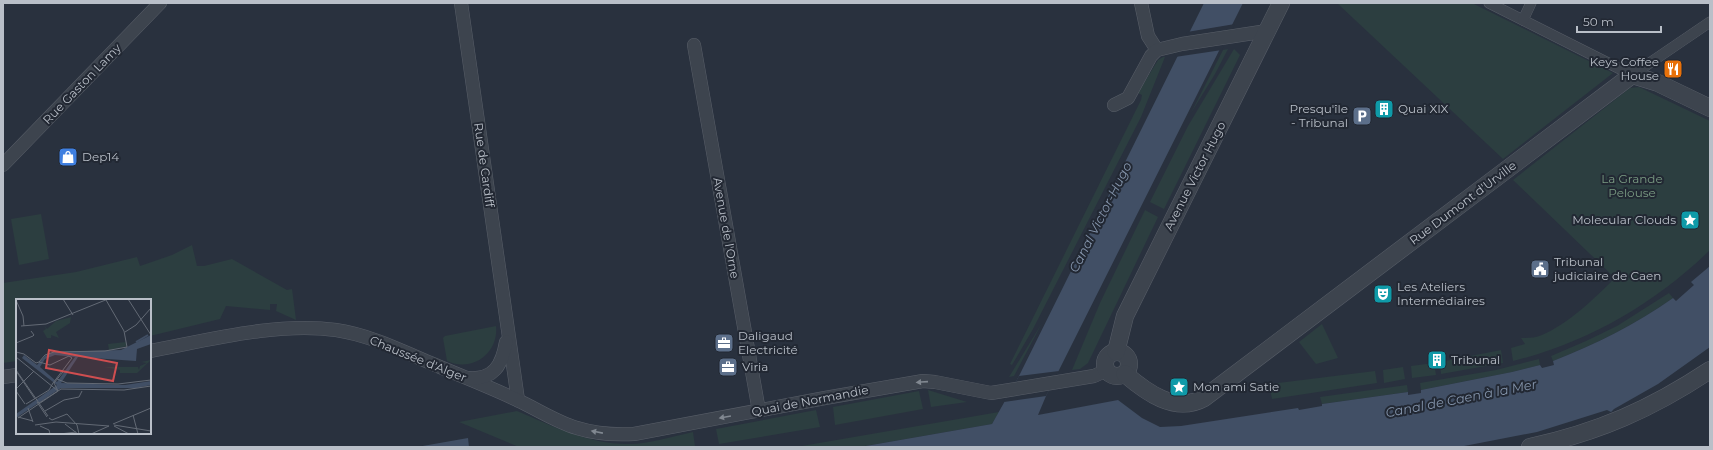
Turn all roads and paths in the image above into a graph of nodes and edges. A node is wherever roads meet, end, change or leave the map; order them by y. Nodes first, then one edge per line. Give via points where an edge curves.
1 (160, 3) edge
2 (461, 3) edge
3 (1142, 3) edge
4 (1281, 3) edge
5 (1489, 3) edge
6 (1532, 3) edge
7 (1523, 20) junction
8 (1710, 22) edge
9 (1267, 31) junction
10 (694, 45) dead end
11 (1157, 50) junction
12 (1632, 75) junction
13 (1114, 105) dead end
14 (1710, 108) edge
15 (3, 165) edge
16 (508, 326) junction
17 (151, 351) edge
18 (1116, 352) junction
19 (1106, 370) junction
20 (1710, 370) edge
21 (1125, 374) junction
22 (16, 375) edge
23 (3, 377) edge
24 (465, 377) junction
25 (518, 400) junction
26 (759, 411) junction
27 (1530, 447) edge

1 - 15 street, Rue Gaston Lamy
2 - 16 street, Rue de Cardiff
3 - 11 street via 1148,36
4 - 9 street, Avenue Victor Hugo
5 - 7 street
6 - 7 street
7 - 12 street
8 - 12 street, Rue Dumont d'Urville
9 - 11 street
9 - 18 street, Avenue Victor Hugo via 1125,316
10 - 26 street, Avenue de l'Orne
11 - 13 street via 1151,56 1128,98
12 - 14 street via 1658,83
12 - 21 street, Rue Dumont d'Urville via 1199,401 1177,404 1147,392
16 - 24 street, Rue de Cardiff via 501,364 495,371 477,379
16 - 25 street, Rue de Cardiff
17 - 24 street, Chaussée d'Alger via 278,330 337,330 382,342
18 - 19 street via 1108,357
18 - 21 street via 1126,356 1130,362
19 - 21 street via 1115,377
19 -> 26 street, Quai de Normandie via 1094,376 991,393 923,381
20 - 27 street via 1676,392 1626,417 1577,436
22 - 23 street
24 - 25 street, Chaussée d'Alger
26 -> 25 street, Quai de Normandie via 634,434 612,435 577,428

